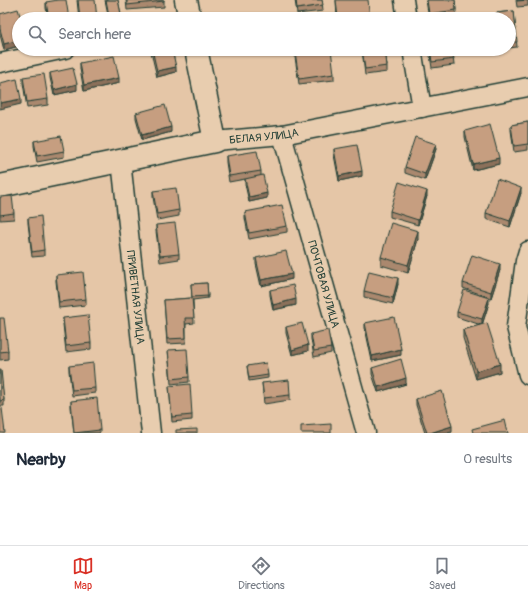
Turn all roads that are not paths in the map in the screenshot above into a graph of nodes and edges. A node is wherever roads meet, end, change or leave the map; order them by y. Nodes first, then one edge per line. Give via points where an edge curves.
1 (186, 0) edge
2 (404, 0) edge
3 (189, 12) edge
4 (406, 12) edge
5 (32, 56) edge
6 (197, 56) edge
7 (413, 56) edge
8 (0, 63) edge
9 (528, 87) edge
10 (422, 108) junction
11 (282, 135) junction
12 (215, 141) junction
13 (121, 161) junction
14 (0, 186) edge
15 (528, 251) edge
16 (528, 375) edge
17 (151, 433) edge
18 (366, 433) edge

1 - 3 street
2 - 4 street
5 - 8 street
6 - 12 street
7 - 10 street
9 - 10 street, БЕЛАЯ УЛИЦА
10 - 11 street, БЕЛАЯ УЛИЦА
11 - 12 street, БЕЛАЯ УЛИЦА
11 - 18 street, ПОЧТОВАЯ УЛИЦА
12 - 13 street, БЕЛАЯ УЛИЦА
13 - 14 street, БЕЛАЯ УЛИЦА
13 - 17 street, ПРИВЕТНАЯ УЛИЦА
15 - 16 street via 524,261 516,327

